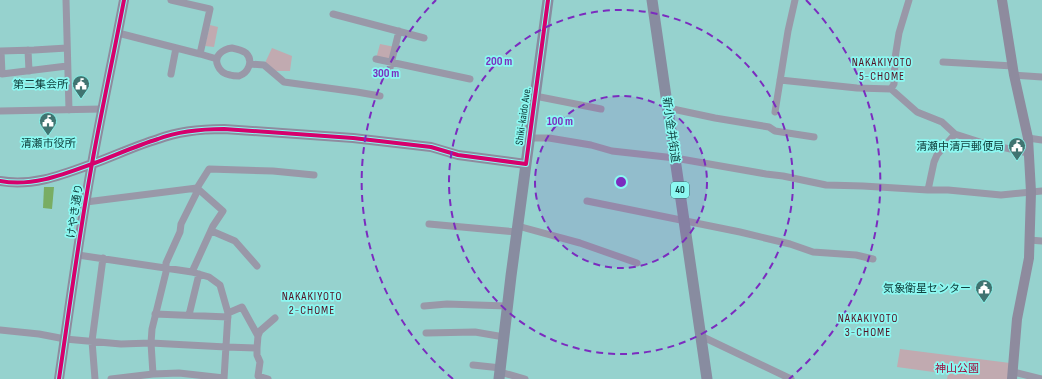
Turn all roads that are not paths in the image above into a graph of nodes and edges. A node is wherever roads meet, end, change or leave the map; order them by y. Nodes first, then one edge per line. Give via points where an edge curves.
1 (66, 0) edge
2 (124, 0) edge
3 (171, 0) edge
4 (548, 0) edge
5 (652, 0) edge
6 (795, 0) edge
7 (909, 0) edge
8 (1002, 0) edge
9 (333, 14) dead end
10 (399, 31) junction
11 (118, 33) junction
12 (424, 38) dead end
13 (67, 48) junction
14 (176, 48) junction
15 (28, 50) junction
16 (200, 54) junction
17 (216, 59) junction
18 (376, 59) dead end
19 (391, 62) junction
20 (943, 62) dead end
21 (250, 64) junction
22 (67, 66) junction
23 (29, 71) junction
24 (1014, 71) junction
25 (389, 72) dead end
26 (1, 74) edge
27 (171, 74) dead end
28 (1042, 77) edge
29 (470, 79) dead end
30 (780, 80) junction
31 (891, 89) junction
32 (380, 96) dead end
33 (535, 96) junction
34 (668, 108) junction
35 (102, 109) junction
36 (601, 109) dead end
37 (69, 110) junction
38 (0, 111) edge
39 (775, 112) dead end
40 (955, 134) junction
41 (814, 137) dead end
42 (529, 138) junction
43 (1028, 138) junction
44 (1042, 140) edge
45 (1028, 153) junction
46 (675, 158) junction
47 (92, 164) junction
48 (526, 164) junction
49 (314, 175) dead end
50 (0, 181) edge
51 (197, 188) junction
52 (928, 190) junction
53 (1042, 191) edge
54 (1030, 192) junction
55 (587, 201) dead end
56 (86, 202) junction
57 (684, 222) junction
58 (429, 224) dead end
59 (517, 229) junction
60 (210, 233) junction
61 (1029, 240) junction
62 (1042, 241) edge
63 (78, 255) junction
64 (102, 258) junction
65 (873, 259) dead end
66 (637, 263) dead end
67 (257, 266) dead end
68 (166, 268) junction
69 (196, 273) junction
70 (424, 306) dead end
71 (507, 306) junction
72 (156, 314) junction
73 (189, 315) junction
74 (228, 315) junction
75 (275, 318) dead end
76 (0, 330) edge
77 (426, 333) dead end
78 (258, 336) junction
79 (701, 336) junction
80 (504, 337) junction
81 (65, 339) junction
82 (92, 341) junction
83 (151, 343) junction
84 (226, 347) junction
85 (257, 348) junction
86 (473, 365) dead end
87 (500, 373) edge
88 (153, 374) junction
89 (1012, 375) edge
90 (258, 377) edge
91 (224, 378) edge
92 (786, 378) edge
93 (59, 379) edge
94 (95, 379) edge
95 (111, 379) edge
96 (268, 379) edge
97 (525, 379) edge
98 (707, 379) edge
99 (1042, 379) edge

1 - 13 street
2 - 11 street, けやき通り
3 - 16 street via 210,9
4 - 33 main road, Shiki-kaido Ave.
5 - 34 main road, 新小金井街道 / 40
6 - 30 street
7 - 31 street via 899,33 894,84
8 - 24 street
9 - 10 street
10 - 12 street
10 - 19 street
11 - 14 street
11 - 35 street, けやき通り
13 - 15 street
13 - 22 street
14 - 16 street
14 - 27 street
15 - 23 street
15 - 26 street via 1,51
16 - 17 street
17 - 21 street via 226,49 240,49 250,58
17 - 21 street via 220,70 227,75 240,76 246,72
18 - 19 street
19 - 25 street
19 - 29 street
20 - 24 street
21 - 32 street via 264,65 284,82
22 - 23 street
22 - 37 street
23 - 26 street
24 - 28 street
24 - 43 street
30 - 31 street
30 - 39 street
31 - 40 street via 917,112 942,122
33 - 36 street via 575,107
33 - 42 main road, Shiki-kaido Ave.
34 - 41 street via 769,127 775,132 795,137
34 - 46 main road, 新小金井街道 / 40
35 - 37 street
35 - 47 street, けやき通り
37 - 38 street
40 - 45 street
40 - 52 street via 937,155
42 - 46 street via 549,138 612,151
42 - 48 main road, Shiki-kaido Ave.
43 - 44 street
43 - 45 street
45 - 54 street
46 - 52 street via 826,185
46 - 57 main road, 新小金井街道 / 40
47 - 48 street via 168,136 195,130 224,129 424,146 458,155
47 - 50 street via 53,178 29,183
47 - 56 street, けやき通り
48 - 59 main road, Shiki-kaido Ave.
49 - 51 street via 209,169
51 - 56 street
51 - 60 street via 223,211
51 - 68 street
52 - 54 street via 1001,195
53 - 54 street
54 - 61 street
55 - 57 street
56 - 63 street, けやき通り
57 - 65 street via 790,244 813,252 856,255
57 - 79 main road, 新小金井街道 / 40
58 - 59 street
59 - 66 street via 580,243
59 - 71 main road, Shiki-kaido Ave.
60 - 67 street via 214,232 235,241
60 - 69 street
61 - 62 street
61 - 89 street via 1029,258 1017,319
63 - 64 street
63 - 81 street, けやき通り
64 - 68 street
64 - 82 street
68 - 69 street
68 - 72 street
69 - 73 street
69 - 74 street via 209,277 220,285
70 - 71 street
71 - 80 main road, Shiki-kaido Ave.
72 - 73 street
72 - 83 street
73 - 74 street
74 - 78 street via 242,307
74 - 84 street
75 - 78 street
76 - 81 street
77 - 80 street via 475,332
78 - 85 street
79 - 92 street
79 - 98 main road, 新小金井街道 / 40
80 - 87 main road, Shiki-kaido Ave.
81 - 82 street
81 - 93 street, けやき通り
82 - 83 street via 121,344
82 - 94 street
83 - 84 street
83 - 88 street
84 - 85 street
84 - 91 street
85 - 90 street via 260,362
86 - 87 street
87 - 97 street
88 - 91 street via 179,373
88 - 95 street
89 - 99 street
90 - 96 street

